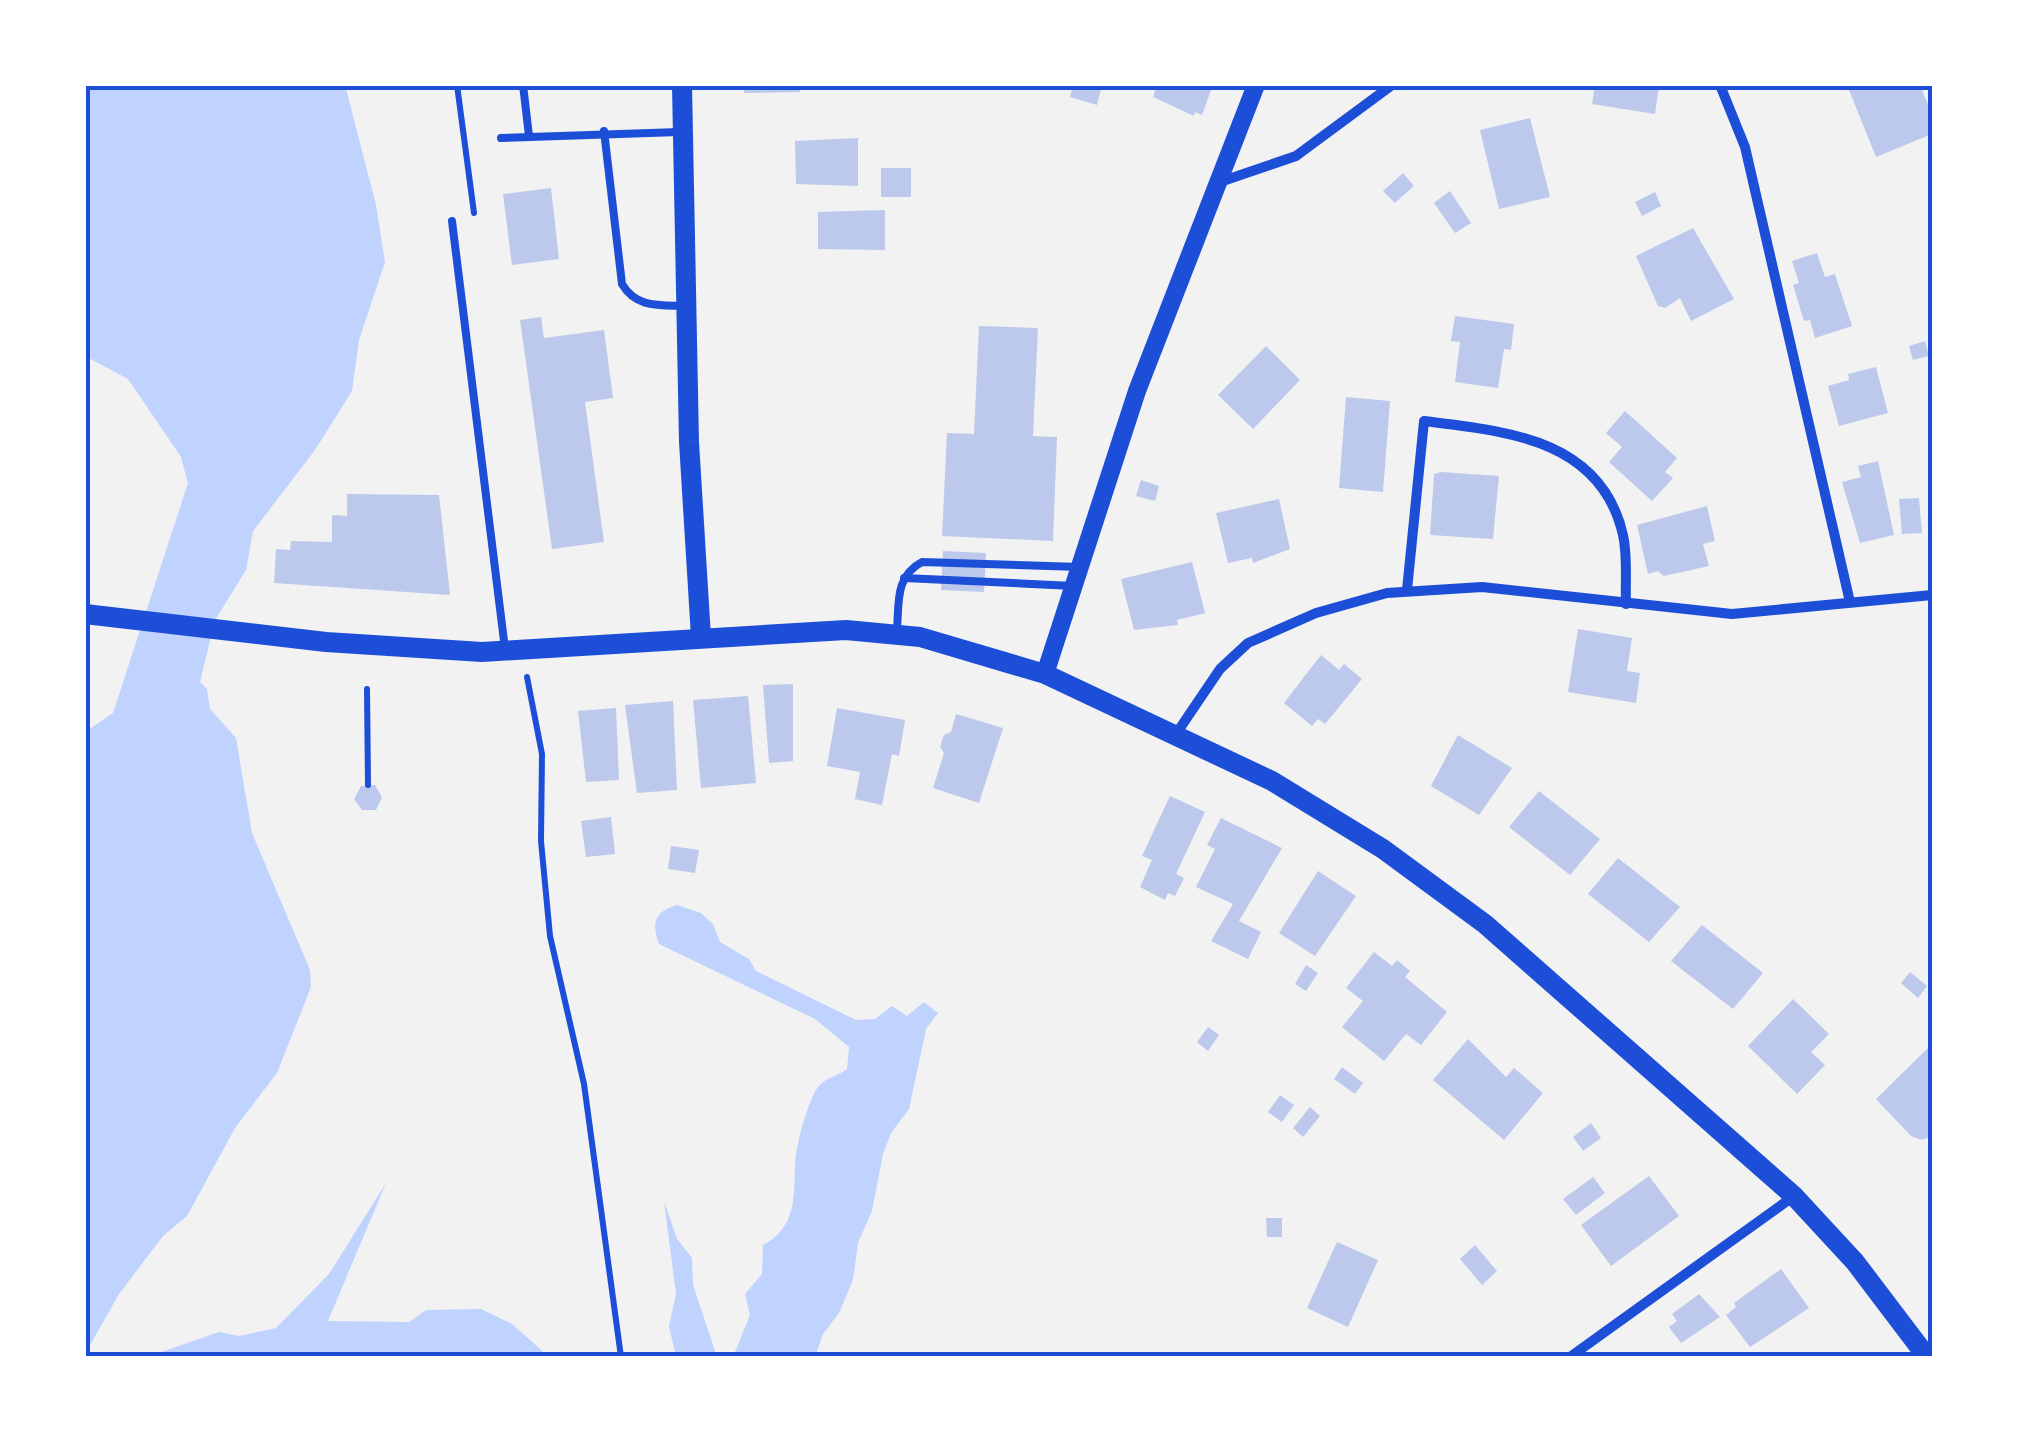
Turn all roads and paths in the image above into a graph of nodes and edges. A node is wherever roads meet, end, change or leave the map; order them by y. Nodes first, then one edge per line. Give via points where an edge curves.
1 (523, 85) edge
2 (682, 85) edge
3 (1256, 85) edge
4 (1392, 85) edge
5 (1720, 85) edge
6 (604, 131) junction
7 (683, 132) junction
8 (529, 136) junction
9 (502, 138) dead end
10 (1216, 183) junction
11 (452, 221) dead end
12 (685, 306) junction
13 (1080, 568) junction
14 (904, 578) junction
15 (1074, 586) junction
16 (1406, 590) junction
17 (1932, 595) edge
18 (1850, 602) junction
19 (1626, 604) junction
20 (93, 615) edge
21 (897, 635) junction
22 (701, 637) junction
23 (515, 652) junction
24 (1045, 674) junction
25 (368, 689) dead end
26 (1176, 734) junction
27 (368, 785) dead end
28 (1794, 1196) junction
29 (622, 1357) edge
30 (1570, 1357) edge
31 (1928, 1357) edge

1 - 8 lane
2 - 7 main road
3 - 10 street
4 - 10 street via 1296,156
5 - 18 street via 1745,147
6 - 7 lane
6 - 8 lane
6 - 12 lane via 622,284 643,304
7 - 12 main road
8 - 9 lane
10 - 13 street via 1137,391
11 - 23 lane
12 - 22 main road
13 - 14 lane via 936,560 916,565
13 - 15 street
14 - 15 lane
14 - 21 lane
15 - 24 street
16 - 19 street via 1516,590
16 - 19 street via 1424,421 1522,434 1588,474 1622,530
16 - 26 street via 1342,604 1256,639 1220,669
17 - 18 street
18 - 19 street via 1732,614
20 - 23 main road via 416,650
21 - 22 main road via 846,630
21 - 24 main road
22 - 23 main road
23 - 29 path via 542,754 547,913 584,1084
24 - 26 main road
25 - 27 path
26 - 28 main road via 1272,781 1458,903
28 - 30 street
28 - 31 main road

